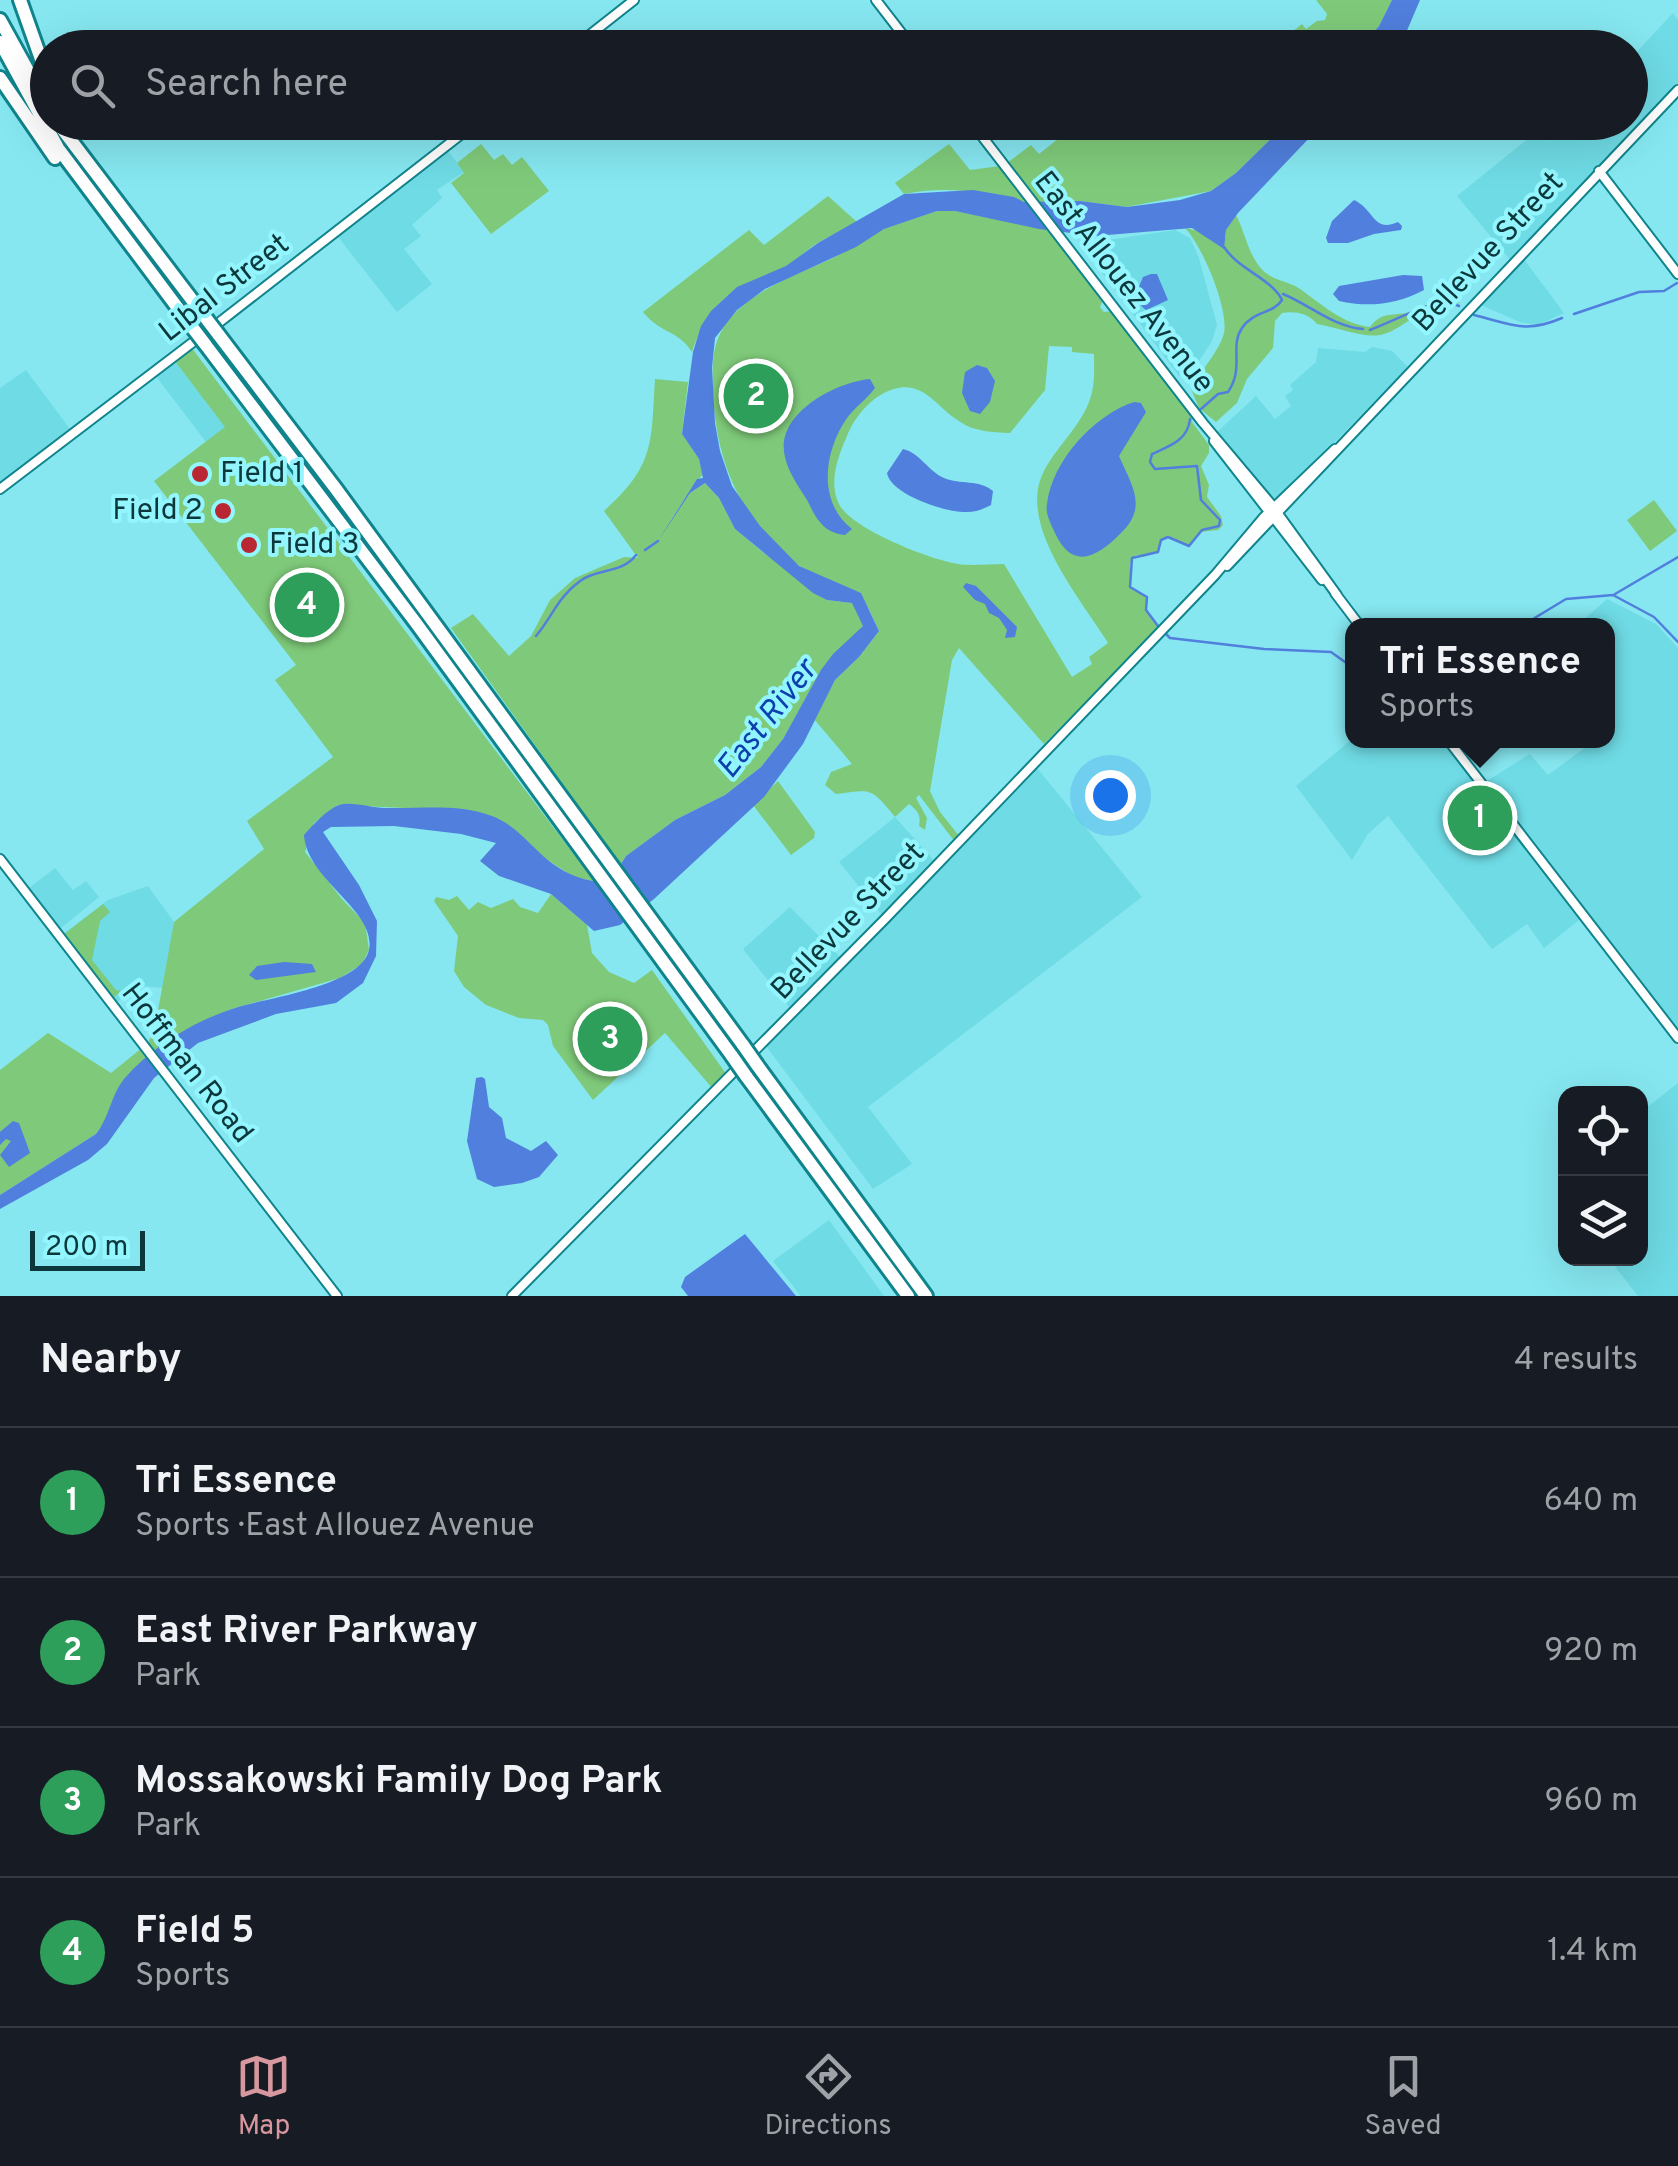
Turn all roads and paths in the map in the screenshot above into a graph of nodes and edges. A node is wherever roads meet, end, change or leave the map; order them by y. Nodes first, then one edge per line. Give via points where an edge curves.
1 (20, 0) edge
2 (634, 0) edge
3 (876, 0) edge
4 (0, 20) edge
5 (31, 30) edge
6 (596, 30) edge
7 (898, 30) edge
8 (0, 42) edge
9 (30, 74) edge
10 (0, 78) edge
11 (1678, 90) edge
12 (30, 97) edge
13 (30, 121) edge
14 (1648, 121) edge
15 (43, 140) edge
16 (53, 140) edge
17 (70, 140) edge
18 (79, 140) edge
19 (454, 140) edge
20 (984, 140) edge
21 (1629, 140) edge
22 (1599, 171) junction
23 (119, 205) junction
24 (128, 244) junction
25 (1678, 274) edge
26 (0, 490) edge
27 (1274, 513) junction
28 (1354, 618) edge
29 (1454, 748) edge
30 (0, 859) edge
31 (1678, 1038) edge
32 (336, 1296) edge
33 (512, 1296) edge
34 (908, 1296) edge
35 (926, 1296) edge

1 - 5 highway
2 - 6 street
3 - 7 street
4 - 9 highway
8 - 12 highway
10 - 13 highway
11 - 14 street, Bellevue Street
15 - 24 highway
16 - 24 highway
17 - 23 highway
18 - 23 highway
19 - 26 street, Libal Street
20 - 27 street, East Allouez Avenue
21 - 22 street, Bellevue Street
22 - 25 street
22 - 27 street, Bellevue Street
23 - 35 highway, bridge
24 - 34 highway, bridge via 416,623
27 - 28 street, East Allouez Avenue
27 - 33 street, Bellevue Street
29 - 31 street
30 - 32 street, Hoffman Road

